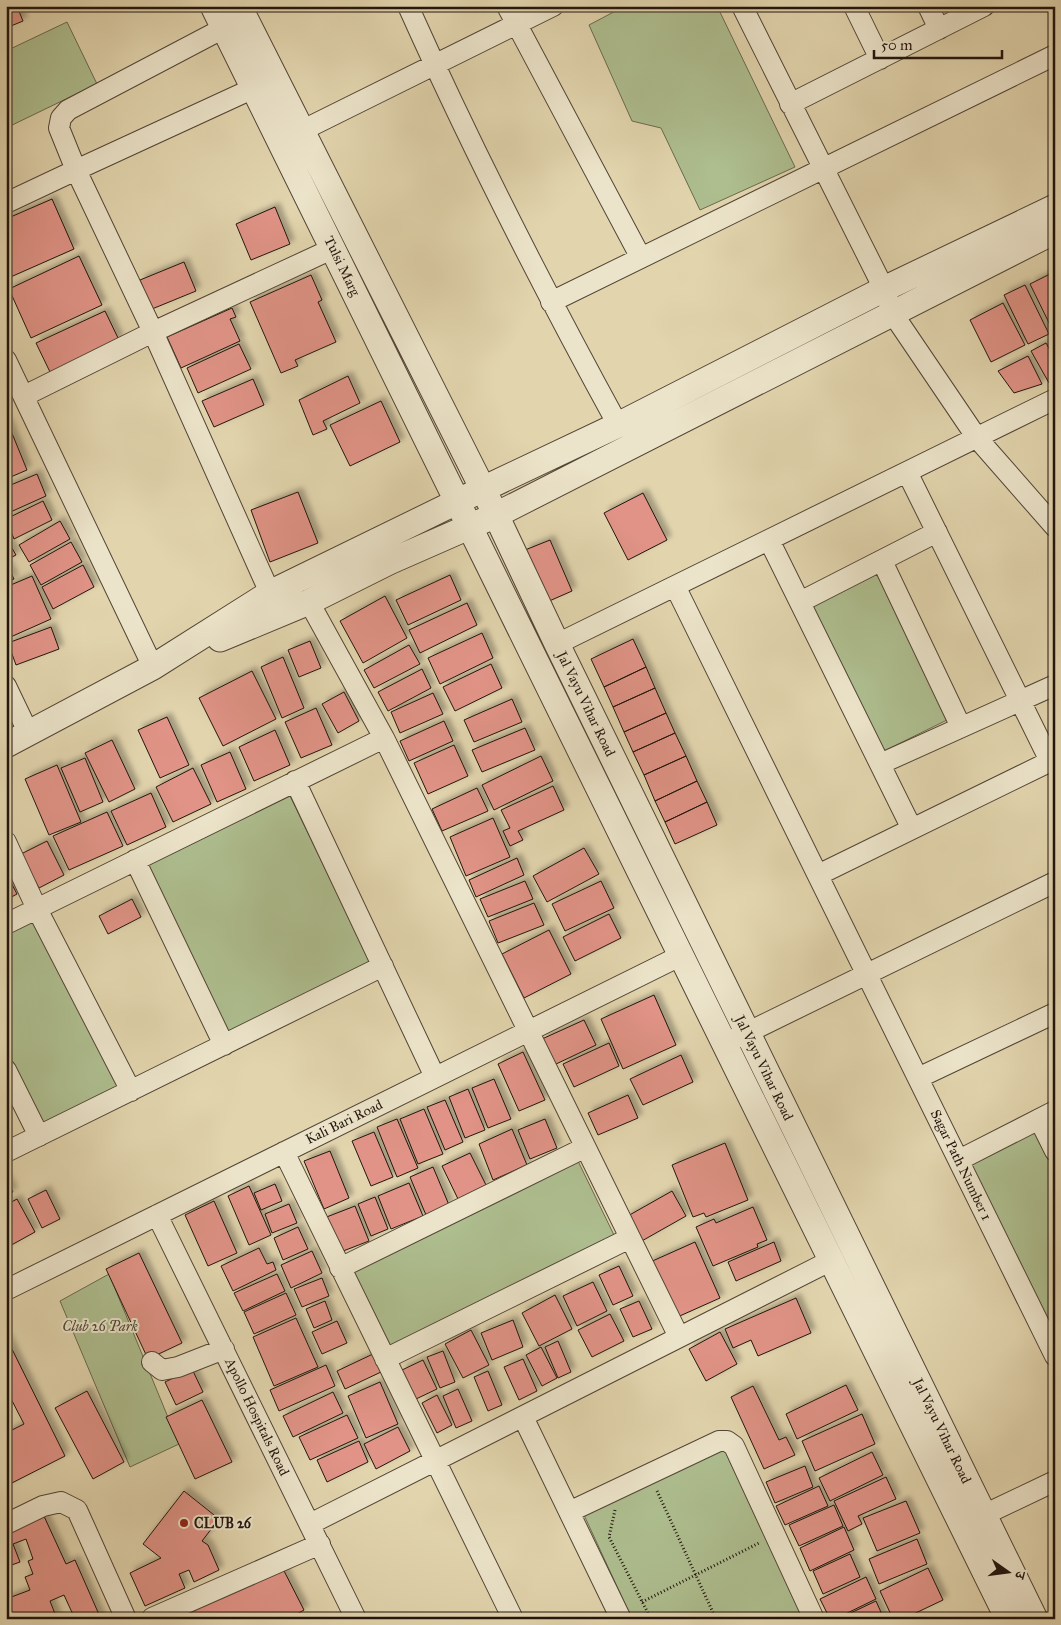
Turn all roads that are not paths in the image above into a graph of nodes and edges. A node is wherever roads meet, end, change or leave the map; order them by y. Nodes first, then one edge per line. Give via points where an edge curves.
1 (213, 6) edge
2 (239, 6) edge
3 (408, 6) edge
4 (507, 6) edge
5 (553, 6) edge
6 (742, 6) edge
7 (854, 6) edge
8 (928, 6) edge
9 (984, 6) edge
10 (517, 24) junction
11 (224, 28) junction
12 (939, 29) junction
13 (1055, 55) edge
14 (880, 59) junction
15 (434, 65) junction
16 (254, 88) junction
17 (790, 104) junction
18 (301, 131) junction
19 (822, 169) junction
20 (76, 170) junction
21 (6, 203) edge
22 (1055, 207) edge
23 (1055, 231) edge
24 (334, 248) junction
25 (641, 258) junction
26 (884, 288) junction
27 (551, 302) junction
28 (893, 314) junction
29 (153, 332) junction
30 (6, 360) edge
31 (24, 396) junction
32 (1055, 400) edge
33 (618, 425) junction
34 (977, 438) junction
35 (907, 472) junction
36 (483, 489) junction
37 (457, 501) junction
38 (496, 515) junction
39 (470, 527) junction
40 (1055, 527) edge
41 (937, 532) junction
42 (380, 539) junction
43 (769, 540) junction
44 (882, 561) junction
45 (389, 562) junction
46 (676, 586) junction
47 (270, 593) junction
48 (309, 602) junction
49 (800, 602) junction
50 (557, 644) junction
51 (153, 667) junction
52 (1055, 685) edge
53 (6, 686) edge
54 (1020, 700) junction
55 (961, 727) junction
56 (29, 734) junction
57 (384, 738) junction
58 (6, 745) edge
59 (1052, 760) edge
60 (880, 764) junction
61 (295, 781) junction
62 (912, 829) junction
63 (6, 842) edge
64 (135, 860) junction
65 (818, 875) junction
66 (1055, 882) edge
67 (37, 908) junction
68 (6, 924) edge
69 (682, 955) junction
70 (383, 966) junction
71 (867, 974) junction
72 (1055, 1013) edge
73 (528, 1032) junction
74 (736, 1038) junction
75 (224, 1045) junction
76 (6, 1070) edge
77 (435, 1077) junction
78 (918, 1078) junction
79 (131, 1091) junction
80 (1047, 1115) edge
81 (38, 1136) junction
82 (584, 1148) junction
83 (1055, 1151) edge
84 (6, 1152) edge
85 (284, 1152) junction
86 (958, 1160) junction
87 (157, 1215) junction
88 (630, 1238) junction
89 (832, 1260) junction
90 (340, 1268) junction
91 (6, 1289) edge
92 (679, 1337) junction
93 (224, 1349) junction
94 (1055, 1356) edge
95 (385, 1359) junction
96 (152, 1362) dead end
97 (523, 1417) junction
98 (436, 1461) junction
99 (1055, 1481) edge
100 (569, 1512) junction
101 (973, 1520) junction
102 (6, 1524) edge
103 (310, 1524) junction
104 (320, 1544) junction
105 (152, 1618) edge
106 (126, 1619) edge
107 (356, 1619) edge
108 (513, 1619) edge
109 (621, 1619) edge
110 (814, 1619) edge
111 (1008, 1619) edge
112 (1035, 1619) edge

1 - 11 street, Tulsi Marg
2 - 18 street, Tulsi Marg
3 - 15 street
4 - 10 street
5 - 10 street
6 - 17 street
7 - 14 street
8 - 12 street
9 - 12 street
10 - 15 street
10 - 25 street
11 - 16 street, Tulsi Marg
11 - 20 street via 68,110 61,118 59,128
12 - 14 street
13 - 19 street
14 - 17 street
15 - 18 street
15 - 27 street
16 - 20 street
16 - 24 street, Tulsi Marg
17 - 19 street
18 - 36 street, Tulsi Marg
19 - 25 street
19 - 26 street
20 - 21 street
20 - 29 street
22 - 26 street
23 - 28 street
24 - 29 street
24 - 37 street, Tulsi Marg
25 - 27 street
26 - 28 street
26 - 33 street
27 - 33 street
28 - 34 street
28 - 38 street
29 - 31 street
29 - 47 street
30 - 31 street
31 - 51 street
32 - 34 street
33 - 36 street
34 - 35 street
34 - 40 street
35 - 41 street
35 - 43 street
36 - 37 street
36 - 38 street, Tulsi Marg
37 - 39 street, Tulsi Marg
37 - 42 street
38 - 39 street
38 - 50 street, Jal Vayu Vihar Road
39 - 45 street
39 - 69 street, Jal Vayu Vihar Road
41 - 44 street
41 - 54 street
42 - 45 street
42 - 47 street
43 - 46 street
43 - 49 street
44 - 49 street
44 - 55 street
45 - 48 street
46 - 50 street
46 - 65 street, Sagar Path Number 1
47 - 51 street
48 - 51 street
48 - 57 street
49 - 60 street
50 - 74 street, Jal Vayu Vihar Road
51 - 56 street
52 - 54 street
53 - 56 street
54 - 55 street
54 - 59 street
55 - 60 street
56 - 58 street
57 - 61 street
57 - 73 street
59 - 62 street
60 - 62 street
61 - 64 street
61 - 70 street
62 - 65 street
63 - 67 street
64 - 67 street
64 - 75 street
65 - 71 street, Sagar Path Number 1
66 - 71 street
67 - 68 street
67 - 79 street
69 - 73 street, Kali Bari Road
69 - 74 street, Jal Vayu Vihar Road
70 - 75 street
70 - 77 street
71 - 74 street
71 - 78 street, Sagar Path Number 1
72 - 78 street
73 - 77 street, Kali Bari Road
73 - 82 street
74 - 89 street, Jal Vayu Vihar Road
74 - 101 street, Jal Vayu Vihar Road
75 - 79 street
76 - 81 street
77 - 85 street, Kali Bari Road
78 - 86 street, Sagar Path Number 1
79 - 81 street
80 - 83 street
80 - 86 street
81 - 84 street
82 - 88 street
82 - 90 street
85 - 87 street, Kali Bari Road
85 - 90 street
86 - 94 street, Sagar Path Number 1
87 - 91 street, Kali Bari Road
87 - 93 street, Apollo Hospitals Road
88 - 92 street
88 - 95 street
89 - 92 street
89 - 101 street, Jal Vayu Vihar Road
90 - 95 street
92 - 97 street
93 - 96 street via 162,1370
93 - 103 street, Apollo Hospitals Road
95 - 98 street
97 - 98 street
97 - 100 street
98 - 103 street
98 - 108 street
99 - 101 street
100 - 109 street
100 - 110 street via 719,1441 727,1441 734,1446
101 - 111 street, Jal Vayu Vihar Road
101 - 112 street, Jal Vayu Vihar Road
102 - 106 street via 43,1506 61,1502 77,1510
103 - 104 street, Apollo Hospitals Road
104 - 105 street
104 - 107 street, Apollo Hospitals Road

